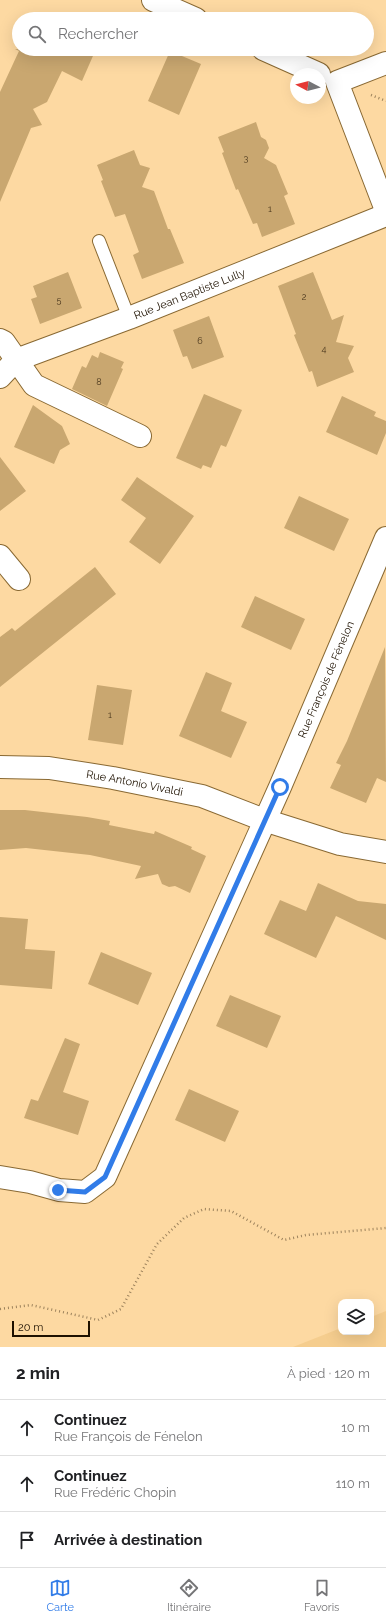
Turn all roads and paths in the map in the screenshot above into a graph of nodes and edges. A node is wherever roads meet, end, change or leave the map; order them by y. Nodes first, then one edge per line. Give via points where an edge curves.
1 (153, 0) edge
2 (180, 12) edge
3 (278, 56) edge
4 (386, 63) edge
5 (305, 68) edge
6 (326, 77) edge
7 (326, 79) edge
8 (386, 210) edge
9 (386, 215) edge
10 (99, 240) dead end
11 (129, 318) junction
12 (0, 340) edge
13 (16, 360) junction
14 (0, 377) edge
15 (140, 436) dead end
16 (386, 538) edge
17 (0, 556) edge
18 (19, 579) dead end
19 (0, 767) edge
20 (264, 820) junction
21 (386, 852) edge
22 (0, 1177) edge
23 (386, 1228) edge
24 (0, 1309) edge

1 - 2 street
3 - 5 street
4 - 6 street
7 - 8 street
9 - 11 street, Rue Jean Baptiste Lully
10 - 11 lane
11 - 13 street, Rue Jean Baptiste Lully
12 - 13 street
13 - 14 street
13 - 15 street via 34,385
16 - 20 street, Rue François de Fénelon
17 - 18 street
19 - 20 street, Rue Antonio Vivaldi via 49,768 113,778 202,796
20 - 21 street, Rue Antonio Vivaldi via 340,844
20 - 22 street, Rue François de Fénelon via 105,1177 85,1192 58,1190
23 - 24 path via 306,1235 284,1240 231,1211 204,1209 184,1218 157,1244 121,1309 98,1320 31,1305

